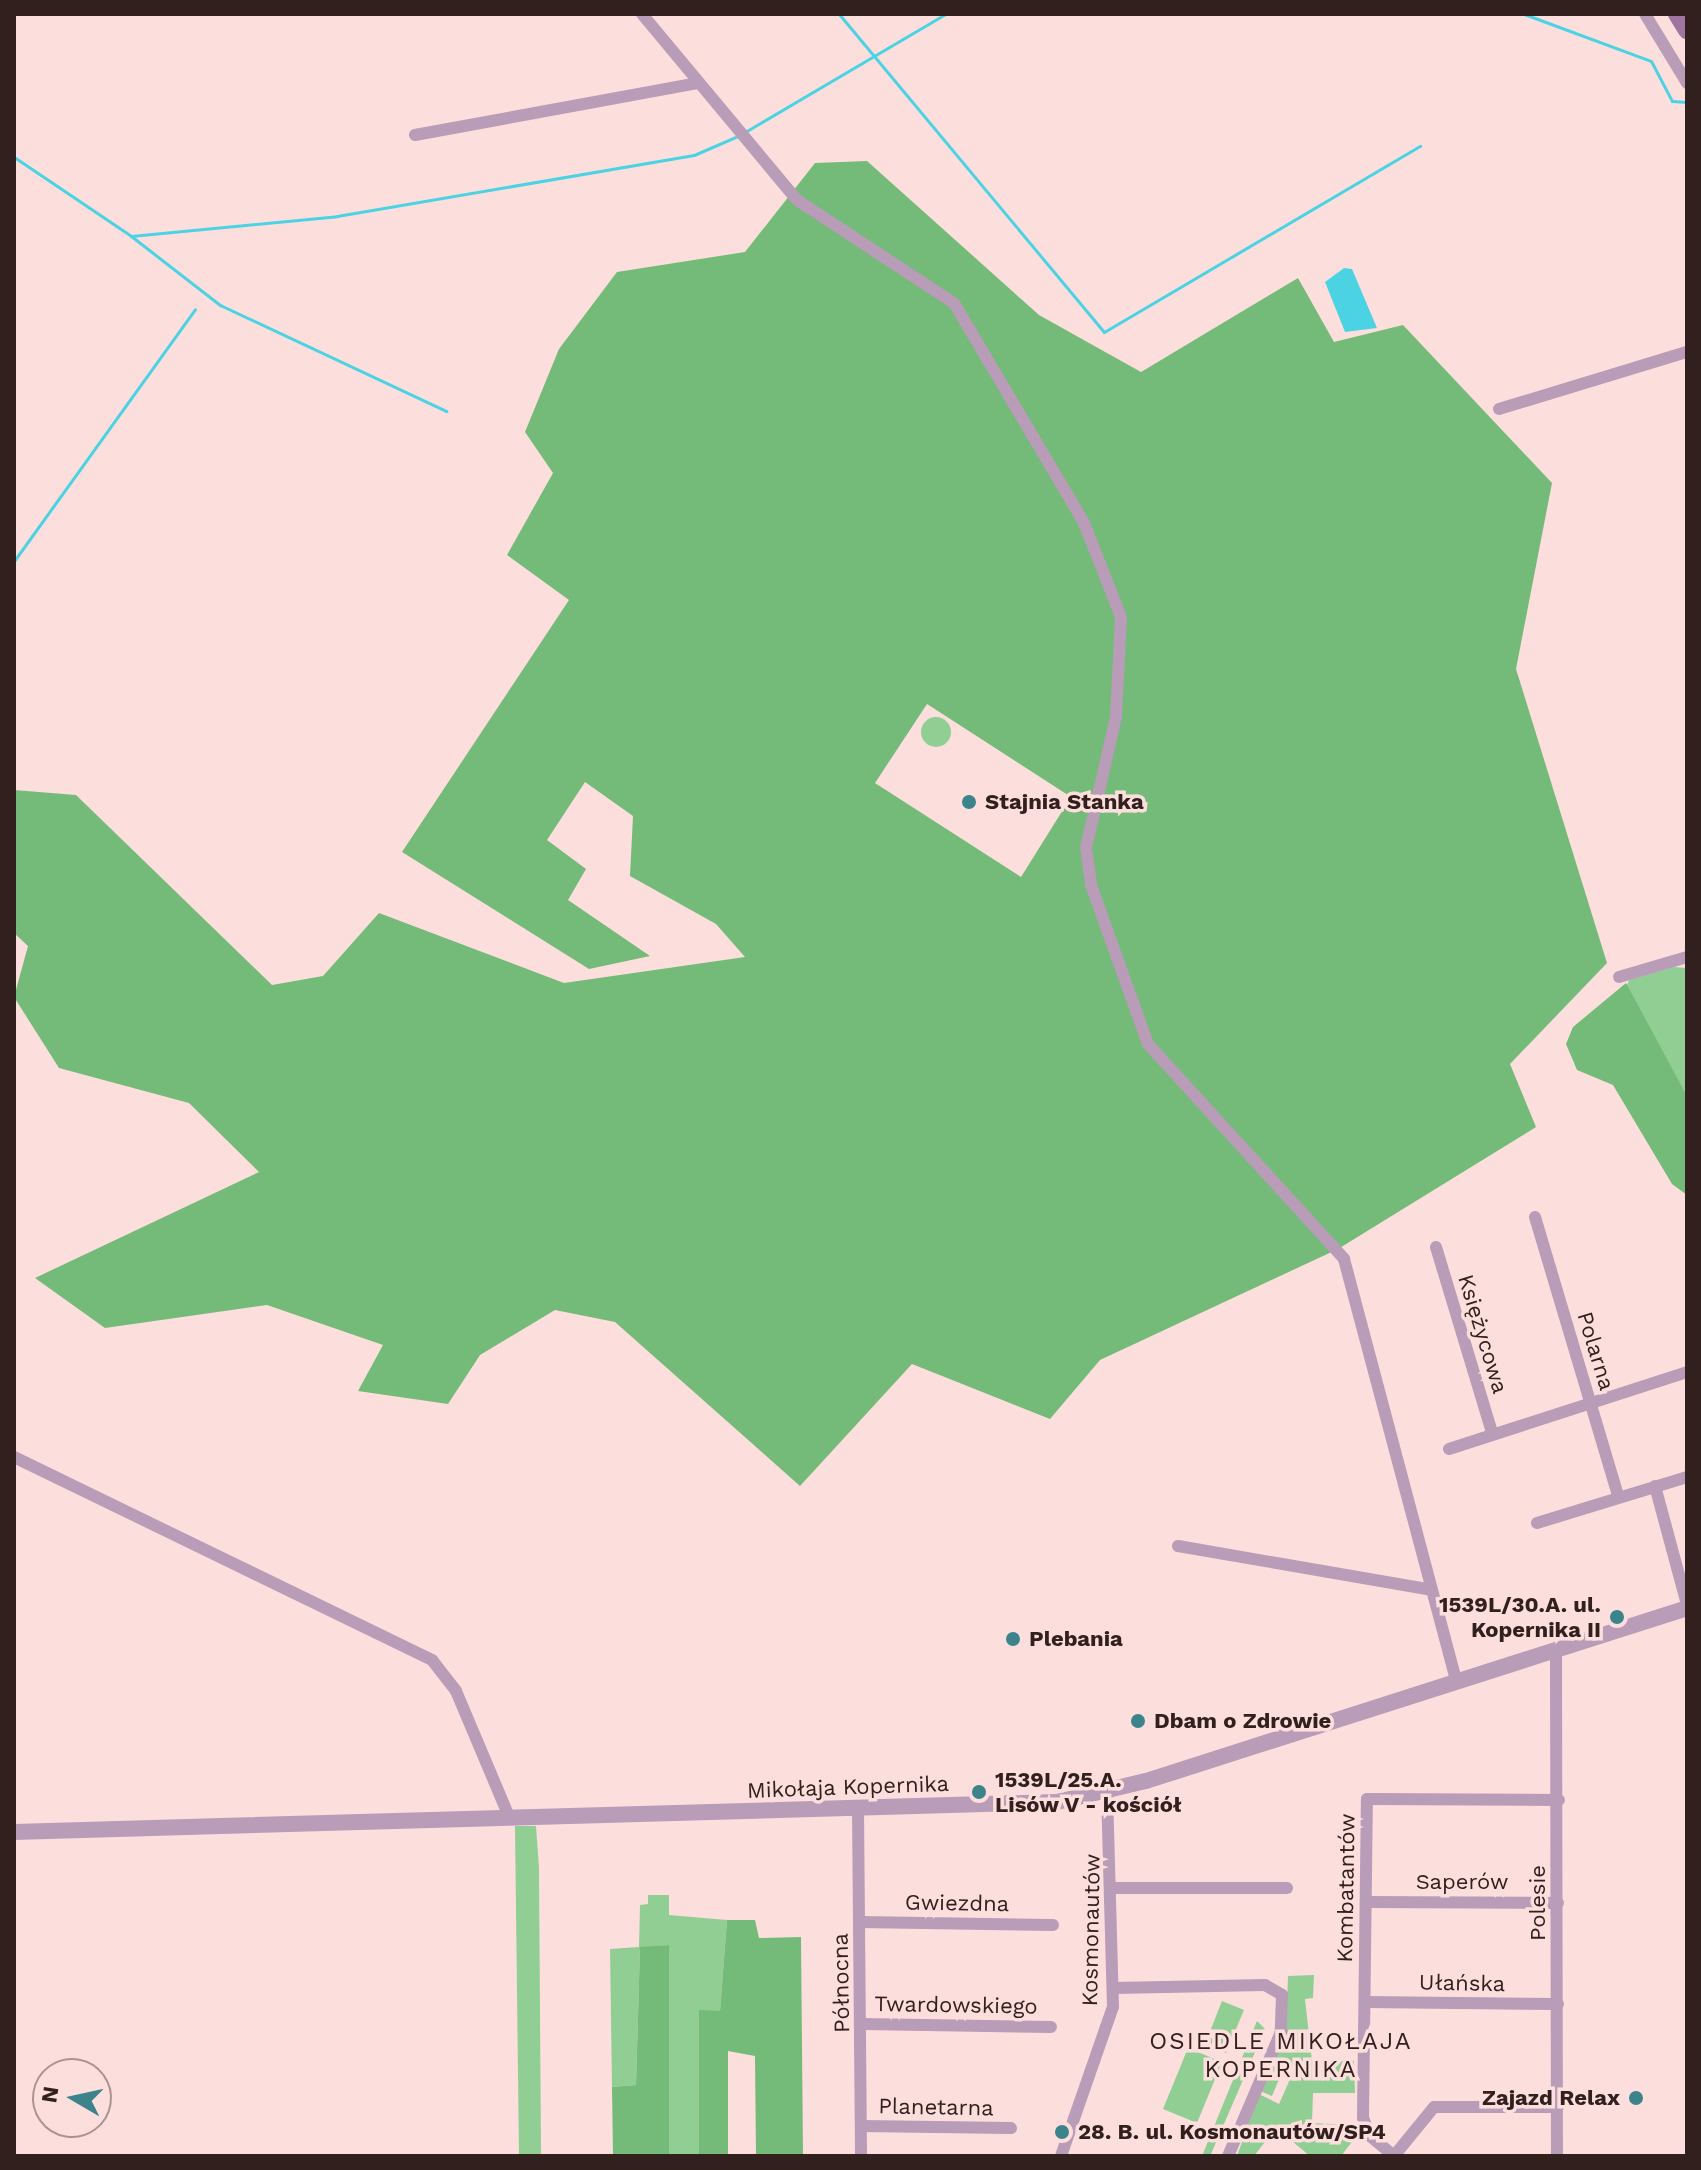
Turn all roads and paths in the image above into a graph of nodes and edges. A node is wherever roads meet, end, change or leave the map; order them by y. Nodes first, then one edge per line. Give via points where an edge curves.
1 (642, 14) edge
2 (1645, 14) edge
3 (1677, 14) edge
4 (1687, 30) edge
5 (697, 83) junction
6 (1687, 83) edge
7 (415, 135) dead end
8 (1687, 352) edge
9 (1499, 409) dead end
10 (1687, 957) edge
11 (1619, 977) dead end
12 (1535, 1217) dead end
13 (1436, 1247) dead end
14 (1687, 1372) edge
15 (1590, 1398) junction
16 (1492, 1432) junction
17 (1449, 1449) dead end
18 (14, 1457) edge
19 (1687, 1477) edge
20 (1655, 1486) junction
21 (1618, 1496) junction
22 (1537, 1523) dead end
23 (1178, 1546) dead end
24 (1428, 1589) junction
25 (1687, 1606) edge
26 (1556, 1650) junction
27 (1457, 1683) junction
28 (1107, 1792) junction
29 (1559, 1800) junction
30 (858, 1809) junction
31 (510, 1819) junction
32 (14, 1832) edge
33 (1113, 1888) junction
34 (1287, 1888) dead end
35 (1366, 1902) junction
36 (1558, 1903) junction
37 (860, 1922) junction
38 (1053, 1925) dead end
39 (1114, 1988) junction
40 (1365, 2002) junction
41 (1558, 2004) junction
42 (862, 2024) junction
43 (1051, 2027) dead end
44 (1558, 2107) junction
45 (861, 2126) junction
46 (1011, 2128) dead end
47 (861, 2156) edge
48 (1061, 2156) edge
49 (1228, 2156) edge
50 (1394, 2156) edge
51 (1557, 2156) edge

1 - 5 street
2 - 6 street
3 - 4 main road
5 - 7 street
5 - 24 street via 743,144 797,200 954,303 1084,523 1121,617 1116,717 1086,848 1091,885 1148,1044 1344,1259
8 - 9 street
10 - 11 street
12 - 15 street, Polarna
13 - 16 street, Księżycowa
14 - 15 street
15 - 16 street
15 - 21 street, Polarna
16 - 17 street
18 - 31 street via 425,1655 451,1681
19 - 20 street
20 - 21 street
20 - 25 street
21 - 22 street
23 - 24 street
24 - 27 street
25 - 26 street, Mikołaja Kopernika
26 - 27 street, Mikołaja Kopernika
26 - 29 street, Polesie
27 - 28 street, Mikołaja Kopernika
28 - 30 street, Mikołaja Kopernika via 1041,1803
28 - 33 street, Kosmonautów
29 - 35 street, Kombatantów via 1367,1799
29 - 36 street, Polesie
30 - 31 street, Mikołaja Kopernika
30 - 37 street, Północna
31 - 32 street, Mikołaja Kopernika
33 - 34 street
33 - 39 street, Kosmonautów
35 - 36 street, Saperów
35 - 40 street, Kombatantów
36 - 41 street, Polesie
37 - 38 street, Gwiezdna
37 - 42 street, Północna
39 - 48 street, Kosmonautów via 1104,2045
39 - 49 street via 1279,1990 1284,2024
40 - 41 street, Ułańska
40 - 50 street, Kombatantów via 1363,2118 1370,2136
41 - 44 street, Polesie
42 - 43 street, Twardowskiego
42 - 45 street, Północna
44 - 50 street via 1434,2107
44 - 51 street, Polesie
45 - 46 street, Planetarna
45 - 47 street, Północna

